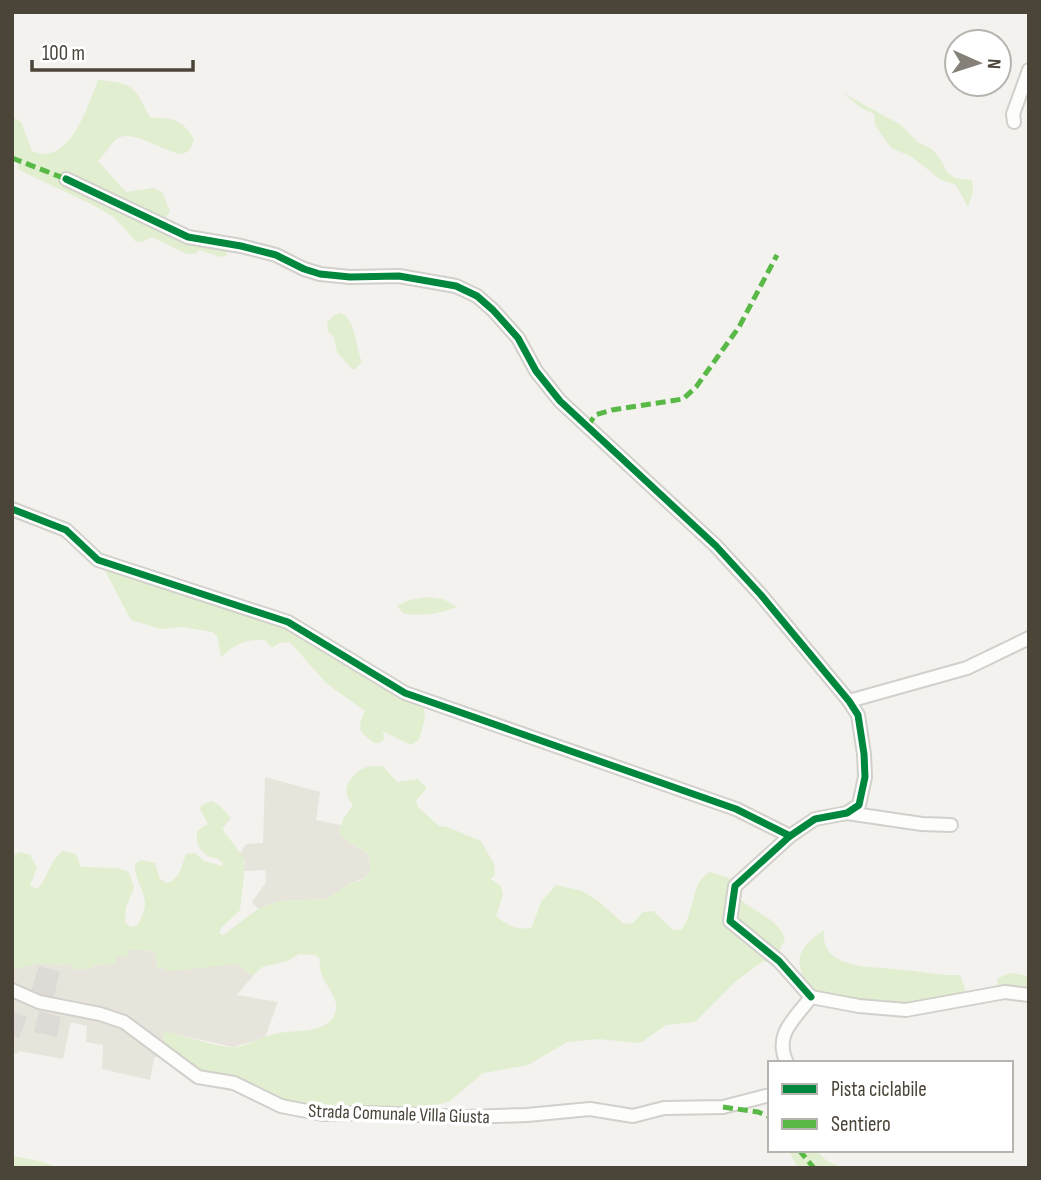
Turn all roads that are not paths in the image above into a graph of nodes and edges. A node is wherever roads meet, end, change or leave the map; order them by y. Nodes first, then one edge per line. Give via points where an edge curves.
1 (1029, 70) edge
2 (1014, 122) dead end
3 (66, 179) dead end
4 (12, 509) edge
5 (1029, 638) edge
6 (849, 701) junction
7 (847, 813) junction
8 (951, 825) dead end
9 (790, 836) junction
10 (12, 990) edge
11 (1029, 995) edge
12 (811, 997) junction
13 (786, 1061) edge
14 (768, 1096) edge

1 - 2 street
3 - 6 street via 188,237 276,255 320,274 399,276 456,286 477,296 518,338 560,401 716,546
4 - 9 street via 66,530 98,560 288,622 405,693 736,809
5 - 6 street via 967,668
6 - 7 street via 858,715 865,777 859,805
7 - 8 street
7 - 9 street via 815,819
9 - 12 street via 735,886 730,921 779,961
10 - 14 street, Strada Comunale Villa Giusta via 39,1002 116,1019 198,1077 234,1083 281,1106 322,1114 466,1117 590,1109 633,1116 664,1108 723,1107
11 - 12 street via 1005,992 906,1010
12 - 13 street via 782,1035

